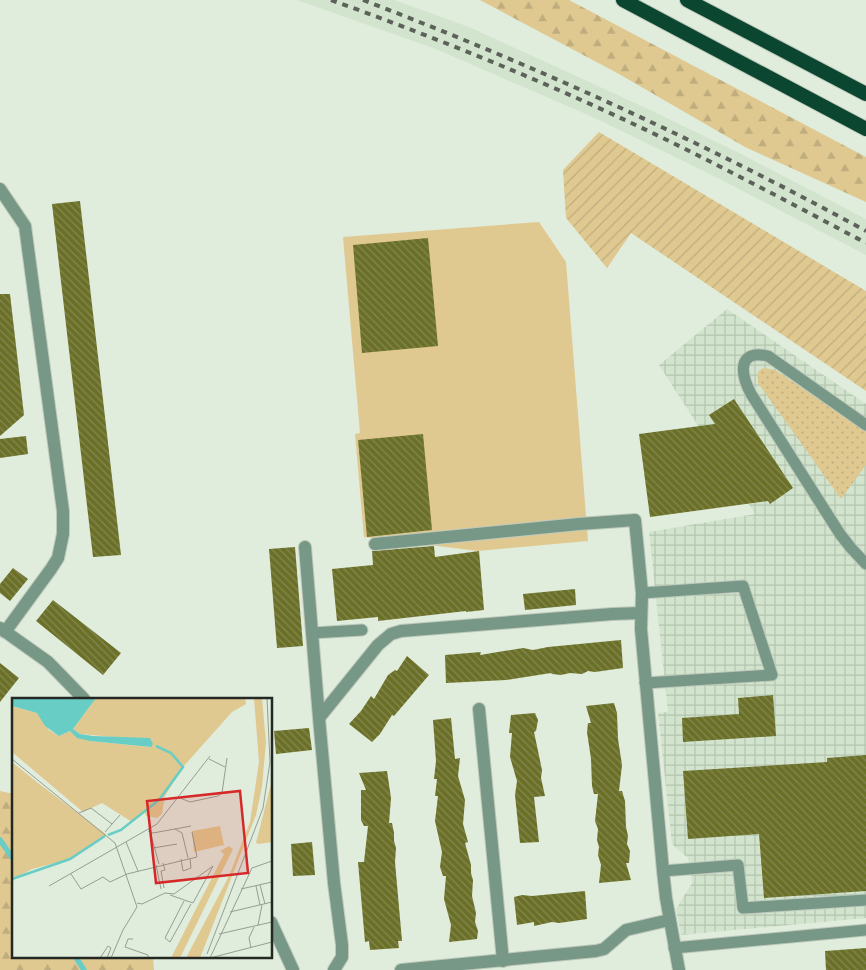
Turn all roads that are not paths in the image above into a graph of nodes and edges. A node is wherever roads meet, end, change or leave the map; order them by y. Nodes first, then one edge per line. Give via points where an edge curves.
1 (623, 0) edge
2 (687, 0) edge
3 (866, 94) edge
4 (866, 129) edge
5 (0, 189) edge
6 (866, 425) edge
7 (375, 544) dead end
8 (305, 547) dead end
9 (866, 564) edge
10 (642, 593) junction
11 (641, 614) junction
12 (2, 630) edge
13 (362, 630) dead end
14 (312, 633) junction
15 (645, 683) junction
16 (83, 698) edge
17 (479, 709) dead end
18 (319, 718) junction
19 (663, 871) junction
20 (866, 900) edge
21 (669, 920) junction
22 (272, 924) edge
23 (866, 930) edge
24 (674, 948) junction
25 (503, 961) junction
26 (293, 970) edge
27 (334, 970) edge
28 (401, 970) edge
29 (679, 970) edge

1 - 4 highway
2 - 3 highway
5 - 12 street via 25,226 64,516 58,558
6 - 9 lane via 768,356 759,354 745,360 743,376 751,394 840,534
7 - 10 street via 635,520
8 - 14 street
10 - 11 street
10 - 15 lane via 744,586 772,676
11 - 15 street
11 - 18 street via 391,634 378,645
12 - 16 street via 48,662
13 - 14 lane
14 - 18 street
15 - 19 street
17 - 25 street
18 - 27 street via 342,945 342,957
19 - 20 lane via 738,865 742,908
19 - 21 street
21 - 24 street
21 - 25 street via 626,930 596,952
22 - 26 street
23 - 24 lane
24 - 29 street
25 - 28 street

